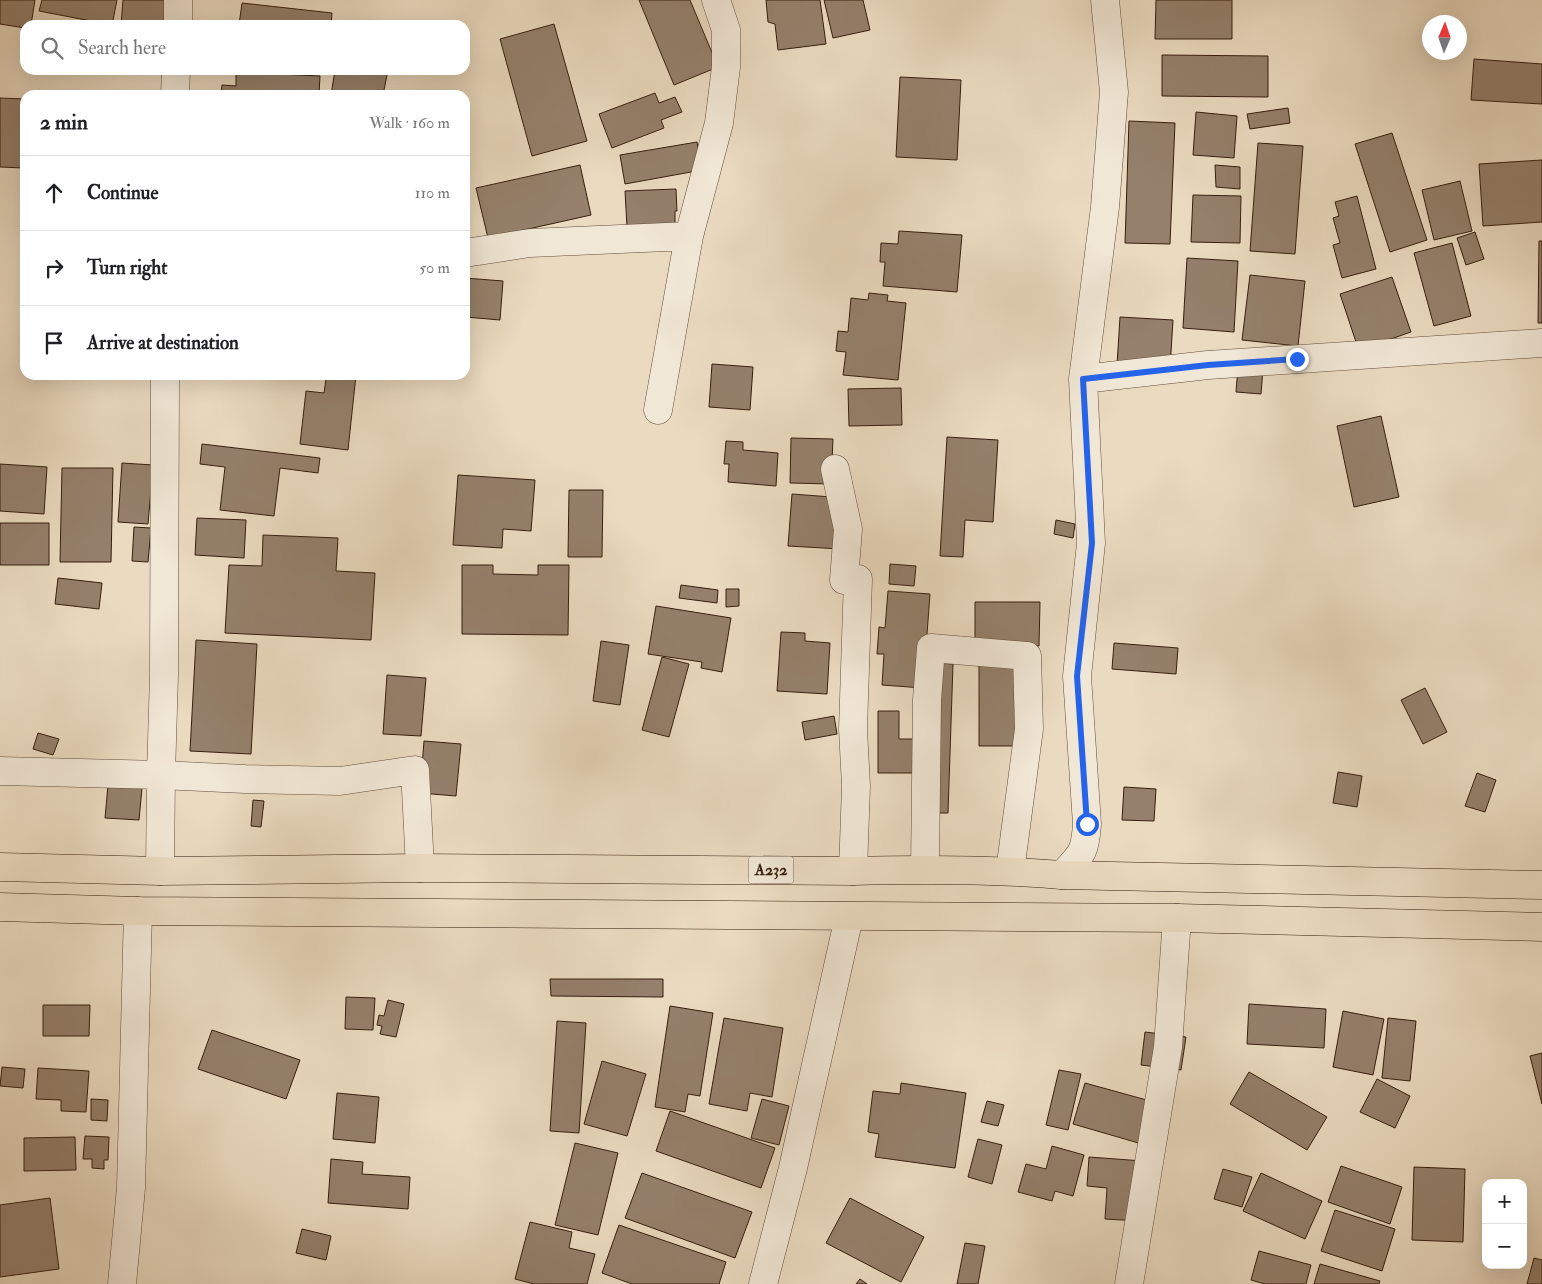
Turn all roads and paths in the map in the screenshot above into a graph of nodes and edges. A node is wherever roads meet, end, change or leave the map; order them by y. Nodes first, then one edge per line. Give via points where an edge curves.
1 (178, 0) edge
2 (716, 0) edge
3 (1105, 0) edge
4 (178, 20) edge
5 (176, 75) edge
6 (174, 90) edge
7 (689, 236) junction
8 (470, 252) edge
9 (1542, 343) edge
10 (1083, 379) junction
11 (165, 380) edge
12 (658, 410) dead end
13 (835, 468) dead end
14 (0, 771) edge
15 (161, 775) junction
16 (0, 867) edge
17 (420, 868) junction
18 (925, 869) junction
19 (160, 871) junction
20 (853, 871) junction
21 (1010, 871) junction
22 (1062, 875) junction
23 (1542, 886) edge
24 (0, 907) edge
25 (138, 911) junction
26 (849, 917) junction
27 (1177, 918) junction
28 (1542, 927) edge
29 (122, 1284) edge
30 (763, 1284) edge
31 (1129, 1284) edge

1 - 4 street
2 - 7 street via 726,30 726,67 719,123
3 - 10 street via 1114,92
5 - 6 street
7 - 8 street via 530,243
7 - 12 street
9 - 10 street via 1208,365
10 - 22 street via 1092,543 1077,676 1087,824 1086,842 1080,856
11 - 15 street
13 - 20 street via 848,529 851,580 856,786
14 - 15 street
15 - 17 street via 340,781 415,770
15 - 19 street
16 - 19 highway, A232
17 - 19 highway, A232
17 - 20 highway, A232
18 - 20 highway, A232
18 - 21 highway, A232
18 - 21 street via 927,700 931,648 1027,656 1029,729
21 - 22 highway, A232
22 - 23 highway, A232
24 - 25 highway
25 - 26 highway
25 - 29 street via 131,1188
26 - 27 highway
26 - 30 street via 793,1168
27 - 28 highway
27 - 31 street via 1168,1047

